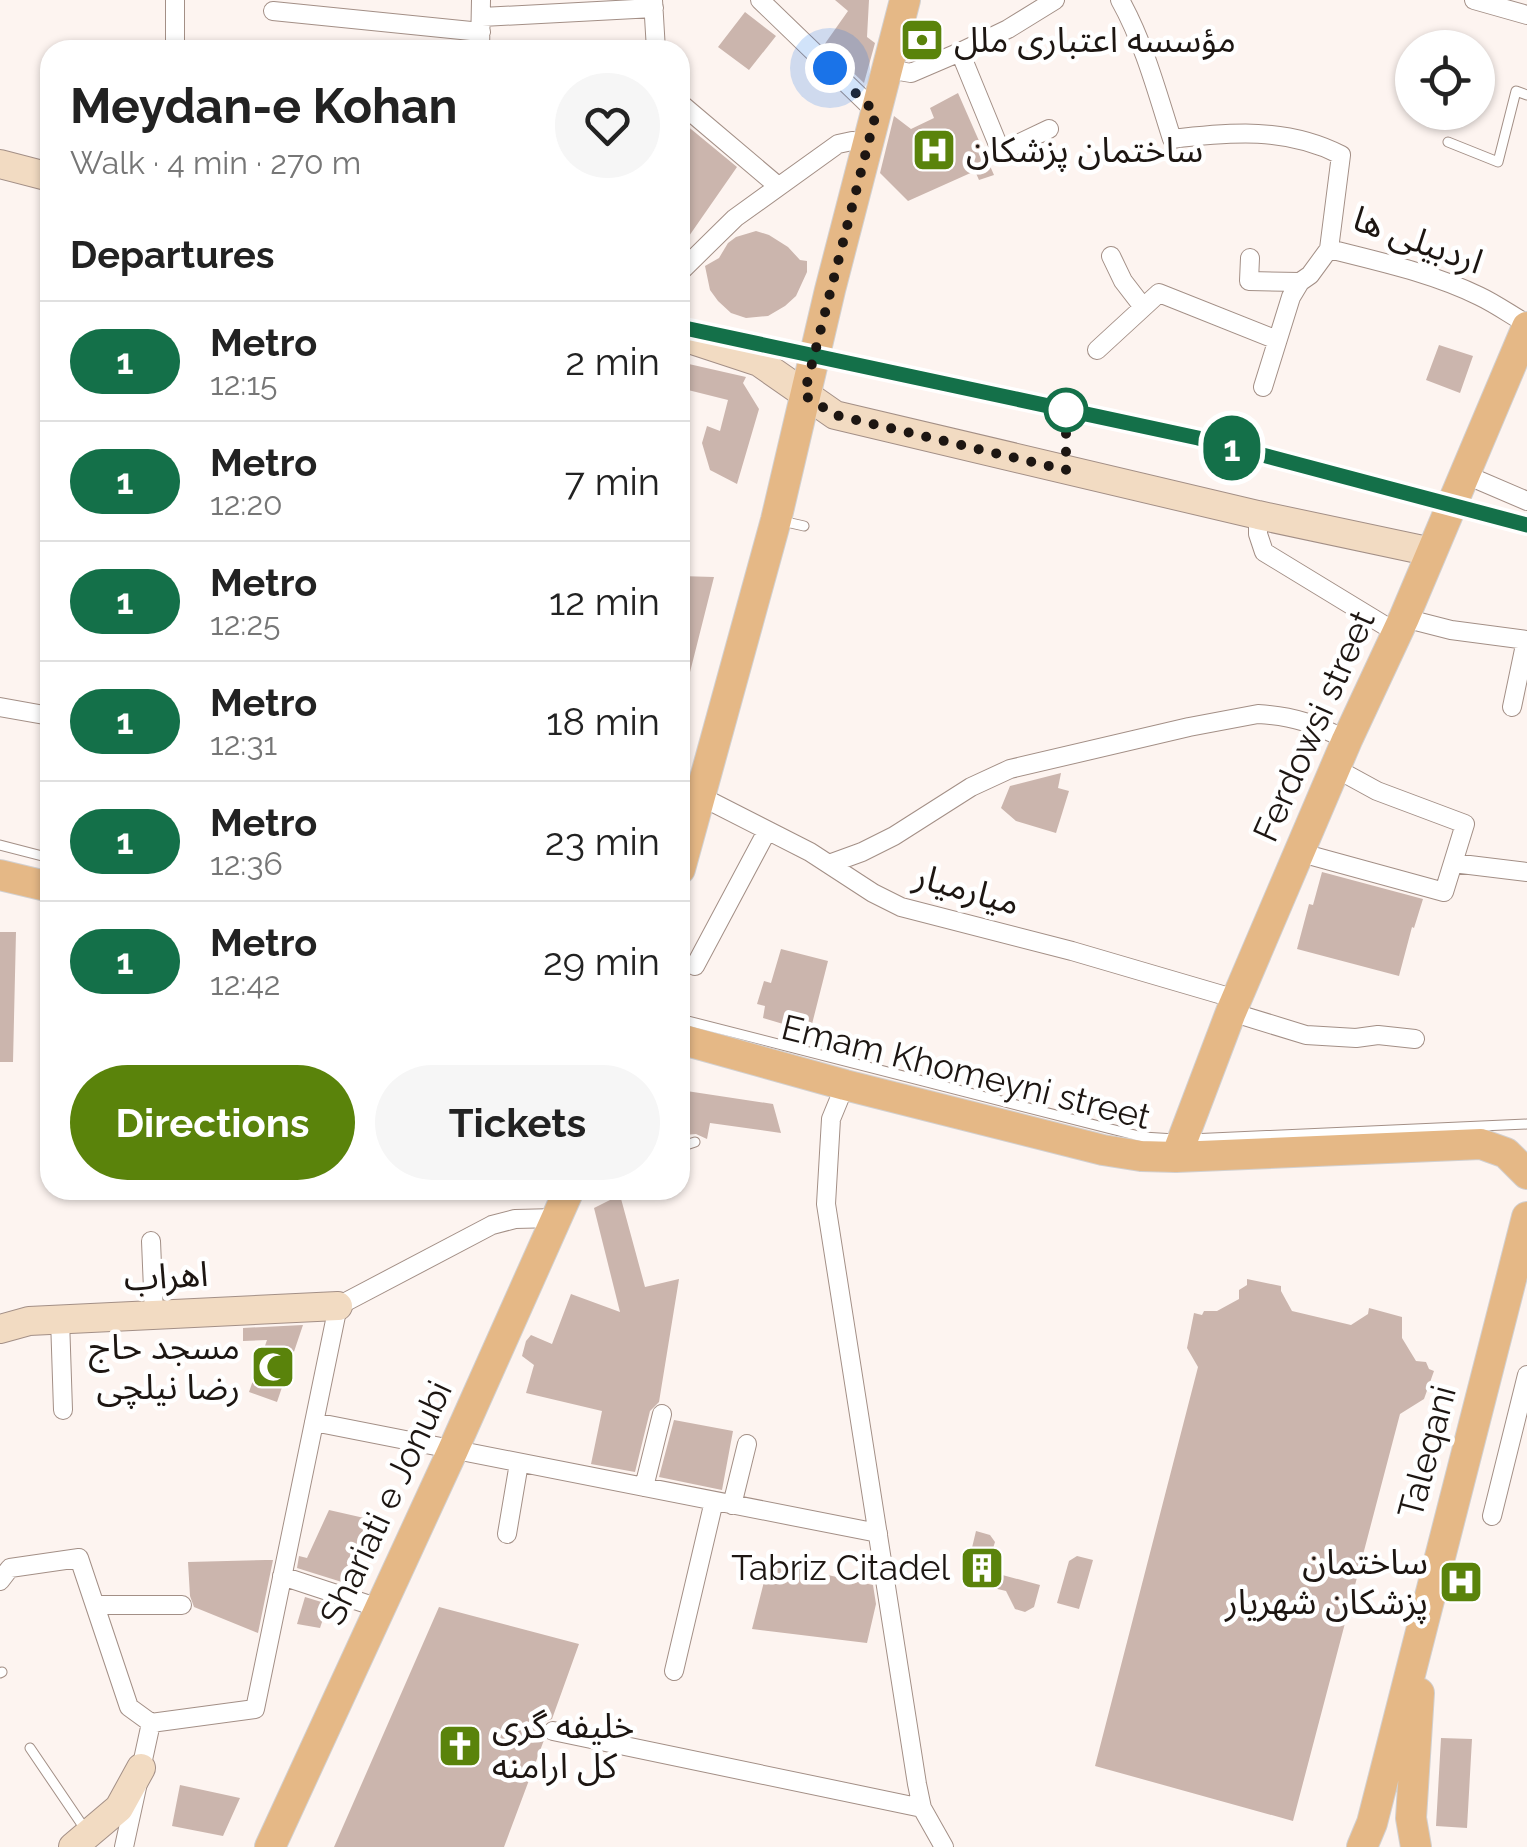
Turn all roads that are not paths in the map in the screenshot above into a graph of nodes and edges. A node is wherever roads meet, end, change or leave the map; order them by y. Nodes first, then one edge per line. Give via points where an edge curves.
1 (175, 0) edge
2 (760, 0) edge
3 (905, 0) edge
4 (1055, 0) edge
5 (1120, 0) edge
6 (1474, 0) edge
7 (654, 4) edge
8 (273, 11) dead end
9 (1527, 16) edge
10 (481, 25) edge
11 (174, 40) edge
12 (656, 40) edge
13 (960, 52) junction
14 (887, 68) junction
15 (1527, 95) edge
16 (690, 111) edge
17 (873, 128) junction
18 (1048, 129) dead end
19 (1448, 142) dead end
20 (0, 164) edge
21 (40, 174) edge
22 (778, 186) junction
23 (1329, 249) junction
24 (1111, 256) dead end
25 (1250, 258) dead end
26 (690, 261) edge
27 (1300, 282) junction
28 (1143, 307) junction
29 (1527, 326) edge
30 (690, 339) edge
31 (1277, 340) junction
32 (1097, 350) dead end
33 (1263, 387) dead end
34 (804, 395) junction
35 (1464, 474) junction
36 (1527, 501) edge
37 (1258, 516) junction
38 (1432, 552) junction
39 (1400, 626) junction
40 (1527, 640) edge
41 (0, 707) edge
42 (1512, 707) dead end
43 (40, 714) edge
44 (1342, 754) junction
45 (698, 794) junction
46 (690, 827) edge
47 (767, 832) junction
48 (0, 845) edge
49 (1298, 852) junction
50 (40, 855) edge
51 (1453, 863) junction
52 (829, 864) junction
53 (1527, 872) edge
54 (0, 875) edge
55 (40, 885) edge
56 (695, 966) dead end
57 (1234, 1005) junction
58 (690, 1022) edge
59 (1415, 1039) dead end
60 (690, 1042) edge
61 (845, 1084) junction
62 (1527, 1124) edge
63 (695, 1142) dead end
64 (690, 1144) edge
65 (1180, 1148) junction
66 (1527, 1174) edge
67 (564, 1200) edge
68 (1527, 1216) edge
69 (556, 1218) junction
70 (151, 1241) dead end
71 (338, 1306) junction
72 (154, 1314) junction
73 (60, 1319) junction
74 (0, 1329) edge
75 (1527, 1375) edge
76 (62, 1410) dead end
77 (1523, 1411) edge
78 (662, 1414) dead end
79 (314, 1422) junction
80 (747, 1444) dead end
81 (452, 1450) junction
82 (519, 1463) junction
83 (644, 1487) junction
84 (723, 1503) junction
85 (1492, 1516) dead end
86 (878, 1533) junction
87 (508, 1534) dead end
88 (282, 1576) junction
89 (0, 1580) edge
90 (95, 1606) junction
91 (182, 1606) dead end
92 (379, 1608) junction
93 (1425, 1610) junction
94 (674, 1671) dead end
95 (151, 1723) junction
96 (553, 1731) dead end
97 (30, 1748) dead end
98 (141, 1768) junction
99 (922, 1808) junction
100 (1371, 1839) edge
101 (81, 1841) edge
102 (124, 1847) edge
103 (270, 1847) edge
104 (944, 1847) edge
105 (1416, 1847) edge

1 - 11 street
2 - 17 street
3 - 14 main road
4 - 13 street
5 - 23 street, اردبیلی ها via 1172,138 1276,134 1341,155
6 - 9 street
7 - 10 street
7 - 12 street
8 - 10 street
13 - 14 street via 911,73
13 - 18 street via 1001,152
14 - 17 main road
15 - 19 lane via 1516,91 1498,162
16 - 22 street
17 - 22 street
17 - 34 main road
20 - 21 street
22 - 26 street
23 - 27 street
23 - 29 street, اردبیلی ها via 1478,296
24 - 28 street
25 - 27 street via 1249,280
27 - 31 street
28 - 31 street via 1159,293
28 - 32 street
29 - 35 main road, Ferdowsi street
30 - 34 street via 759,362
31 - 33 street
34 - 37 street via 835,415
34 - 45 main road via 790,523
35 - 36 street
35 - 38 main road, Ferdowsi street
37 - 38 street
37 - 39 street via 1264,552
38 - 39 main road, Ferdowsi street
39 - 40 street
39 - 44 main road, Ferdowsi street
40 - 42 street
41 - 43 street
44 - 49 main road, Ferdowsi street
44 - 51 street via 1377,791 1465,824
44 - 52 street via 1313,722 1258,714 990,777 894,836
45 - 46 main road
45 - 47 street, میارمیار
47 - 52 street, میارمیار
47 - 56 street
48 - 50 lane
49 - 51 street via 1444,892
49 - 57 main road, Ferdowsi street
51 - 53 street
52 - 57 street, میارمیار via 901,907 1072,951
54 - 55 main road
57 - 59 street, میارمیار via 1306,1035
57 - 65 main road, Ferdowsi street
58 - 65 lane
60 - 61 main road, Emam Khomeyni street
61 - 65 main road, Emam Khomeyni street via 1103,1150 1141,1156
61 - 86 street via 831,1119 826,1204
62 - 65 lane
63 - 64 lane
65 - 66 main road, Emam Khomeyni street via 1482,1144 1506,1152
67 - 69 main road, Shariati e Jonubi
68 - 93 main road, Taleqani
69 - 71 street via 492,1225
69 - 81 main road, Shariati e Jonubi
70 - 72 street
71 - 72 street, اهراب
71 - 79 street
72 - 73 street, اهراب
73 - 74 street, اهراب
73 - 76 street
75 - 77 street
77 - 85 street
78 - 83 street
79 - 81 street
79 - 88 street
80 - 84 street
81 - 82 street
81 - 92 main road, Shariati e Jonubi
82 - 83 street
82 - 87 street
83 - 84 street
84 - 86 street
84 - 94 street
86 - 99 street
88 - 92 street
88 - 95 street via 254,1709
89 - 90 street via 10,1568 79,1558
90 - 91 street
90 - 95 street via 129,1707
92 - 103 main road, Shariati e Jonubi
93 - 100 main road, Taleqani
93 - 105 main road via 1410,1818
95 - 98 street
96 - 99 street
97 - 101 lane
98 - 101 street via 120,1808
98 - 102 street
99 - 104 street

